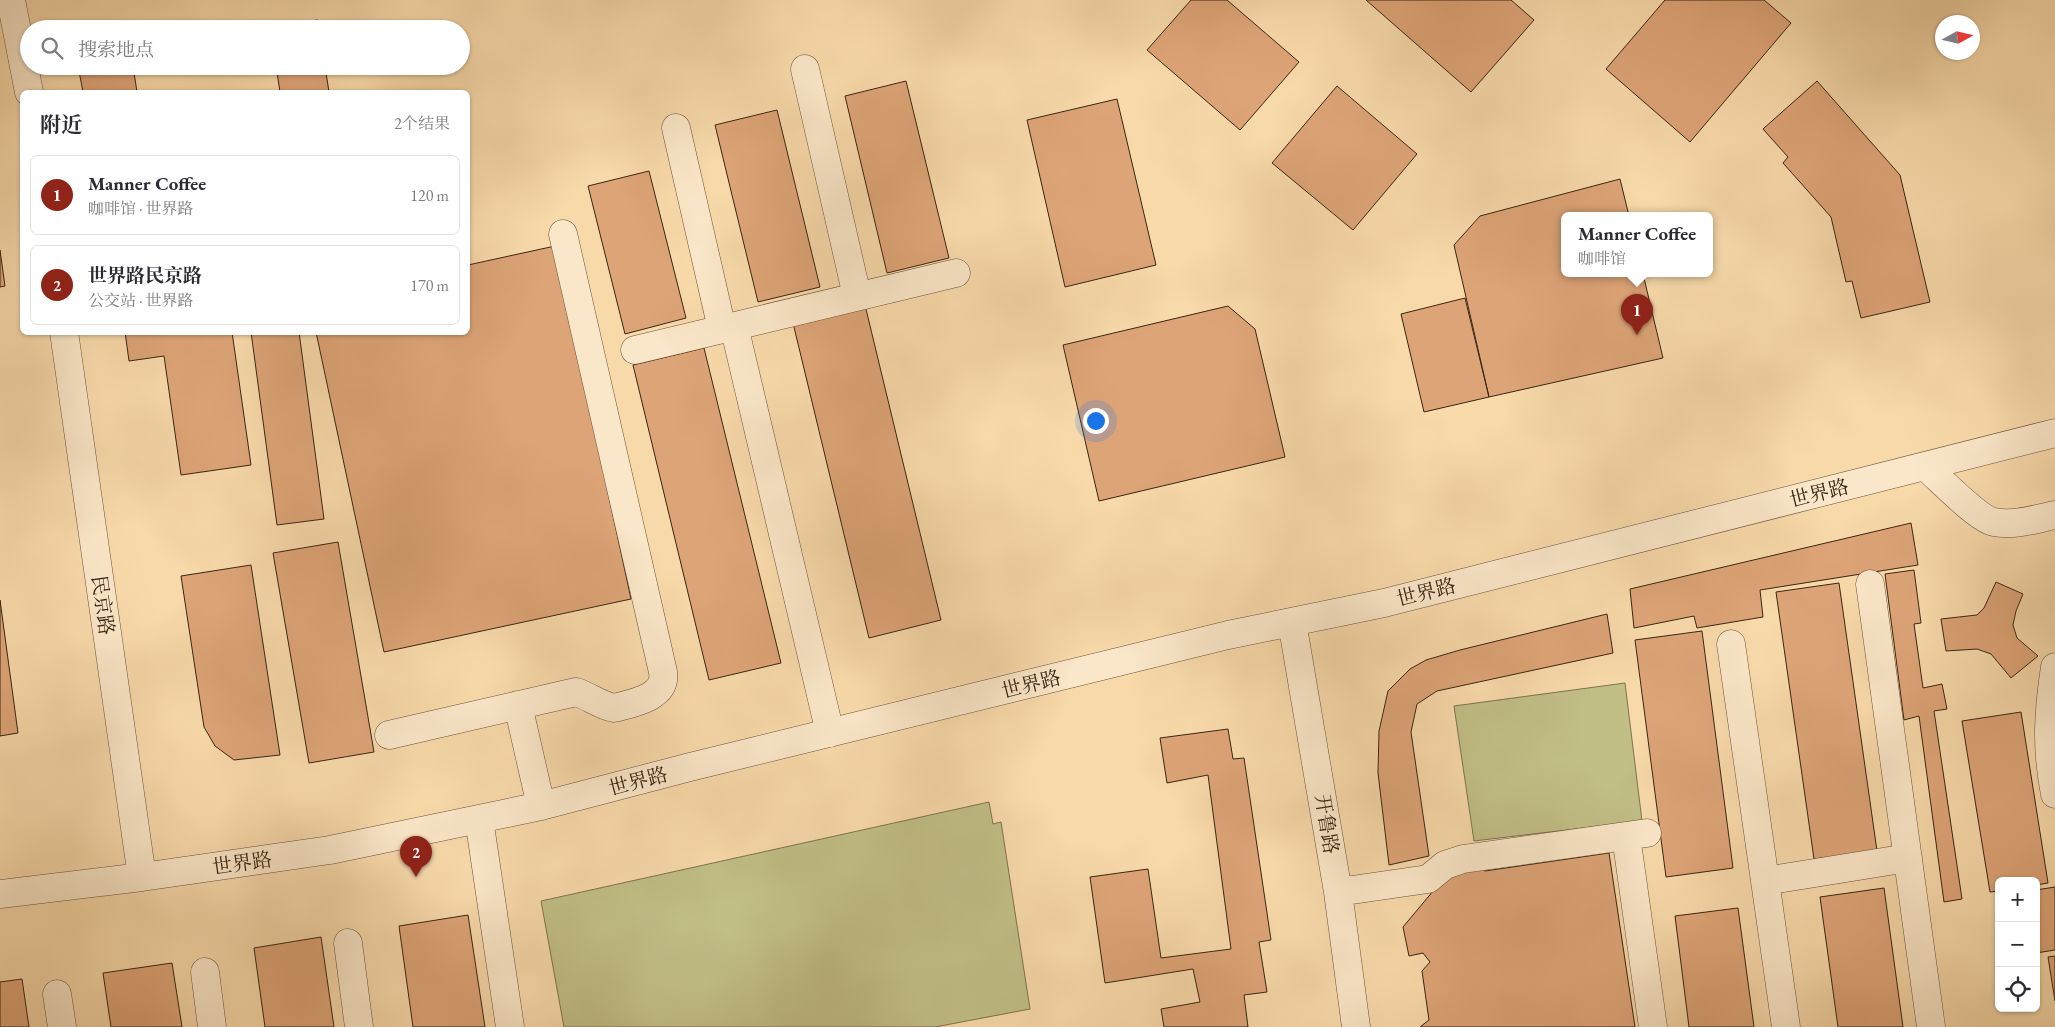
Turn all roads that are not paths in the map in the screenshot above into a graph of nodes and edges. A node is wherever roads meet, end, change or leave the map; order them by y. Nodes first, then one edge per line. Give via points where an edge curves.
1 (11, 0) edge
2 (20, 46) edge
3 (805, 68) dead end
4 (26, 75) edge
5 (29, 90) edge
6 (676, 128) dead end
7 (563, 234) dead end
8 (956, 273) dead end
9 (857, 296) junction
10 (728, 327) junction
11 (64, 335) edge
12 (635, 350) dead end
13 (2055, 433) edge
14 (1926, 467) junction
15 (2055, 515) edge
16 (1870, 584) dead end
17 (1292, 622) junction
18 (1731, 644) dead end
19 (2055, 668) edge
20 (2053, 695) edge
21 (518, 706) junction
22 (830, 733) junction
23 (389, 735) dead end
24 (2055, 794) edge
25 (541, 806) junction
26 (479, 820) junction
27 (1908, 858) junction
28 (142, 877) junction
29 (1765, 881) junction
30 (1338, 892) junction
31 (0, 894) edge
32 (348, 944) dead end
33 (204, 972) dead end
34 (58, 994) dead end
35 (62, 1027) edge
36 (212, 1027) edge
37 (359, 1027) edge
38 (510, 1027) edge
39 (1356, 1027) edge
40 (1653, 1027) edge
41 (1786, 1027) edge
42 (1931, 1027) edge

1 - 2 street
3 - 9 street
4 - 5 street
6 - 10 street
7 - 21 street via 664,679 656,693 614,708 576,692
8 - 9 street
9 - 10 street
10 - 12 street
10 - 22 street
11 - 28 street, 民京路
13 - 14 street, 世界路
14 - 15 street via 1993,522 2020,522
14 - 17 street, 世界路 via 1384,603
16 - 27 street
17 - 22 street, 世界路
17 - 30 street, 开鲁路
18 - 29 street
19 - 20 street
20 - 24 street via 2048,717 2049,765
21 - 23 street
21 - 25 street
22 - 25 street, 世界路
25 - 26 street, 世界路
26 - 28 street, 世界路 via 330,850
26 - 38 street
27 - 29 street
27 - 42 street
28 - 31 street, 世界路
29 - 41 street
30 - 39 street, 开鲁路
30 - 40 street via 1428,878 1445,865 1463,859 1636,835
32 - 37 street
33 - 36 street
34 - 35 street

